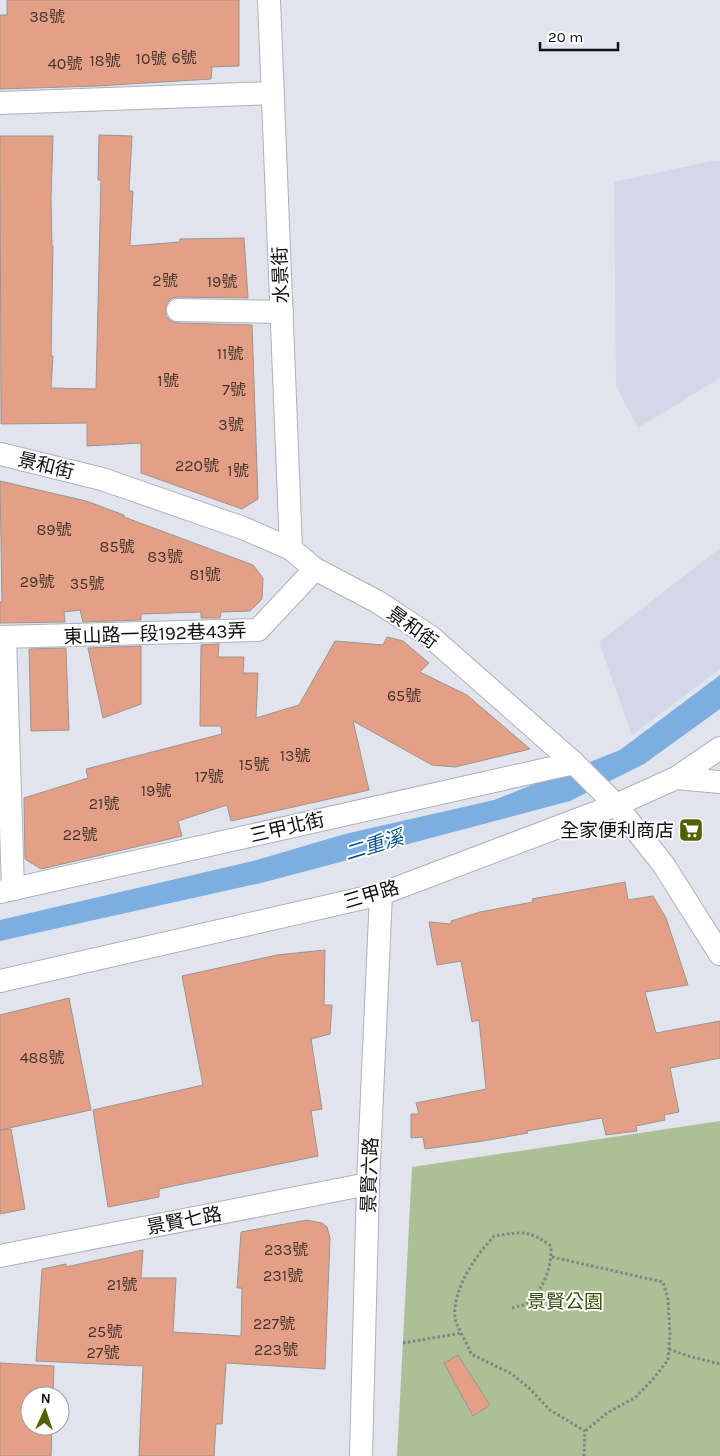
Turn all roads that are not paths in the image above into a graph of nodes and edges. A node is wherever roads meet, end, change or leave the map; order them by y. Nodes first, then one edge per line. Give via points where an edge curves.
1 (270, 0) edge
2 (273, 93) junction
3 (0, 102) edge
4 (178, 310) dead end
5 (282, 312) junction
6 (0, 454) edge
7 (291, 549) junction
8 (314, 569) junction
9 (3, 637) edge
10 (720, 748) edge
11 (574, 763) junction
12 (676, 778) junction
13 (720, 782) edge
14 (616, 805) junction
15 (6, 890) edge
16 (381, 894) junction
17 (720, 954) edge
18 (0, 981) edge
19 (368, 1184) junction
20 (0, 1256) edge
21 (361, 1456) edge

1 - 2 street, 水景街
2 - 3 street
2 - 5 street, 水景街
4 - 5 street
5 - 7 street, 水景街
6 - 7 street, 景和街 via 102,479 243,528
7 - 8 street, 景和街
8 - 9 street, 東山路一段192巷43弄 via 258,630
8 - 11 street, 景和街 via 378,602 430,637
9 - 15 street
10 - 12 street, 三甲路
11 - 14 street, 景和街
11 - 15 street, 三甲北街
12 - 13 street
12 - 14 street, 三甲路
14 - 16 street, 三甲路
14 - 17 street, 景和街 via 663,864
16 - 18 street, 三甲路
16 - 19 street, 景賢六路
19 - 20 street, 景賢七路
19 - 21 street, 景賢六路

